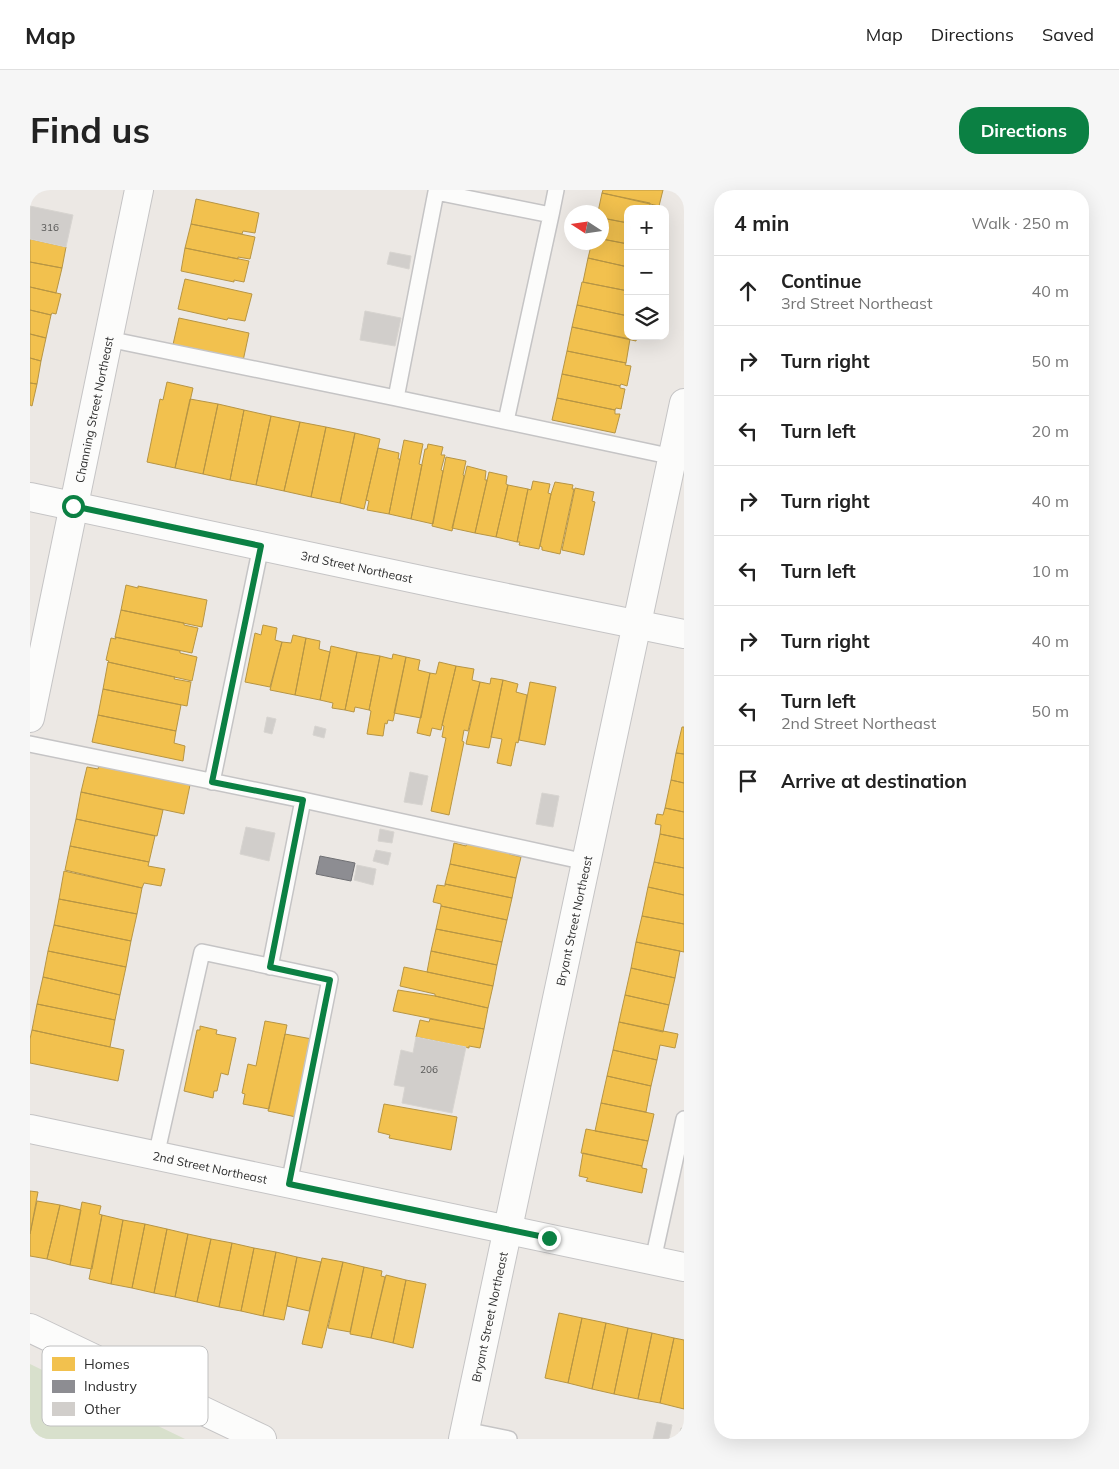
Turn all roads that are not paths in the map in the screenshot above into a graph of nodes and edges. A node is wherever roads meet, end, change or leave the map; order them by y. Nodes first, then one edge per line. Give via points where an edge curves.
1 (139, 190) edge
2 (556, 190) edge
3 (432, 191) edge
4 (551, 215) junction
5 (108, 339) junction
6 (396, 398) junction
7 (684, 403) edge
8 (506, 421) junction
9 (678, 458) edge
10 (30, 497) edge
11 (73, 506) junction
12 (261, 546) junction
13 (636, 624) junction
14 (684, 634) edge
15 (30, 718) edge
16 (30, 744) edge
17 (212, 782) junction
18 (303, 800) junction
19 (586, 862) junction
20 (270, 967) junction
21 (684, 1118) edge
22 (30, 1129) edge
23 (156, 1156) junction
24 (289, 1184) junction
25 (507, 1229) junction
26 (653, 1260) junction
27 (684, 1267) edge
28 (30, 1328) edge
29 (68, 1346) edge
30 (208, 1413) edge
31 (464, 1435) edge
32 (262, 1439) edge
33 (509, 1439) edge

1 - 5 street, Channing Street Northeast
2 - 4 lane
3 - 4 lane
3 - 6 lane
4 - 8 lane
5 - 6 lane
5 - 11 street, Channing Street Northeast
6 - 8 lane
7 - 9 street, Bryant Street Northeast
8 - 9 lane
9 - 13 street, Bryant Street Northeast
10 - 11 street, 3rd Street Northeast
11 - 12 street, 3rd Street Northeast
11 - 15 street, Channing Street Northeast
12 - 13 street, 3rd Street Northeast
12 - 17 lane
13 - 14 street, 3rd Street Northeast
13 - 19 street, Bryant Street Northeast
16 - 17 lane
17 - 18 lane
18 - 19 lane
18 - 20 lane
19 - 25 street, Bryant Street Northeast
20 - 23 lane via 202,952
20 - 24 lane via 330,980
21 - 26 lane
22 - 23 street, 2nd Street Northeast
23 - 24 street, 2nd Street Northeast
24 - 25 street, 2nd Street Northeast
25 - 26 street, 2nd Street Northeast
25 - 31 street, Bryant Street Northeast
26 - 27 street, 2nd Street Northeast
28 - 29 street
30 - 32 street
31 - 33 lane

